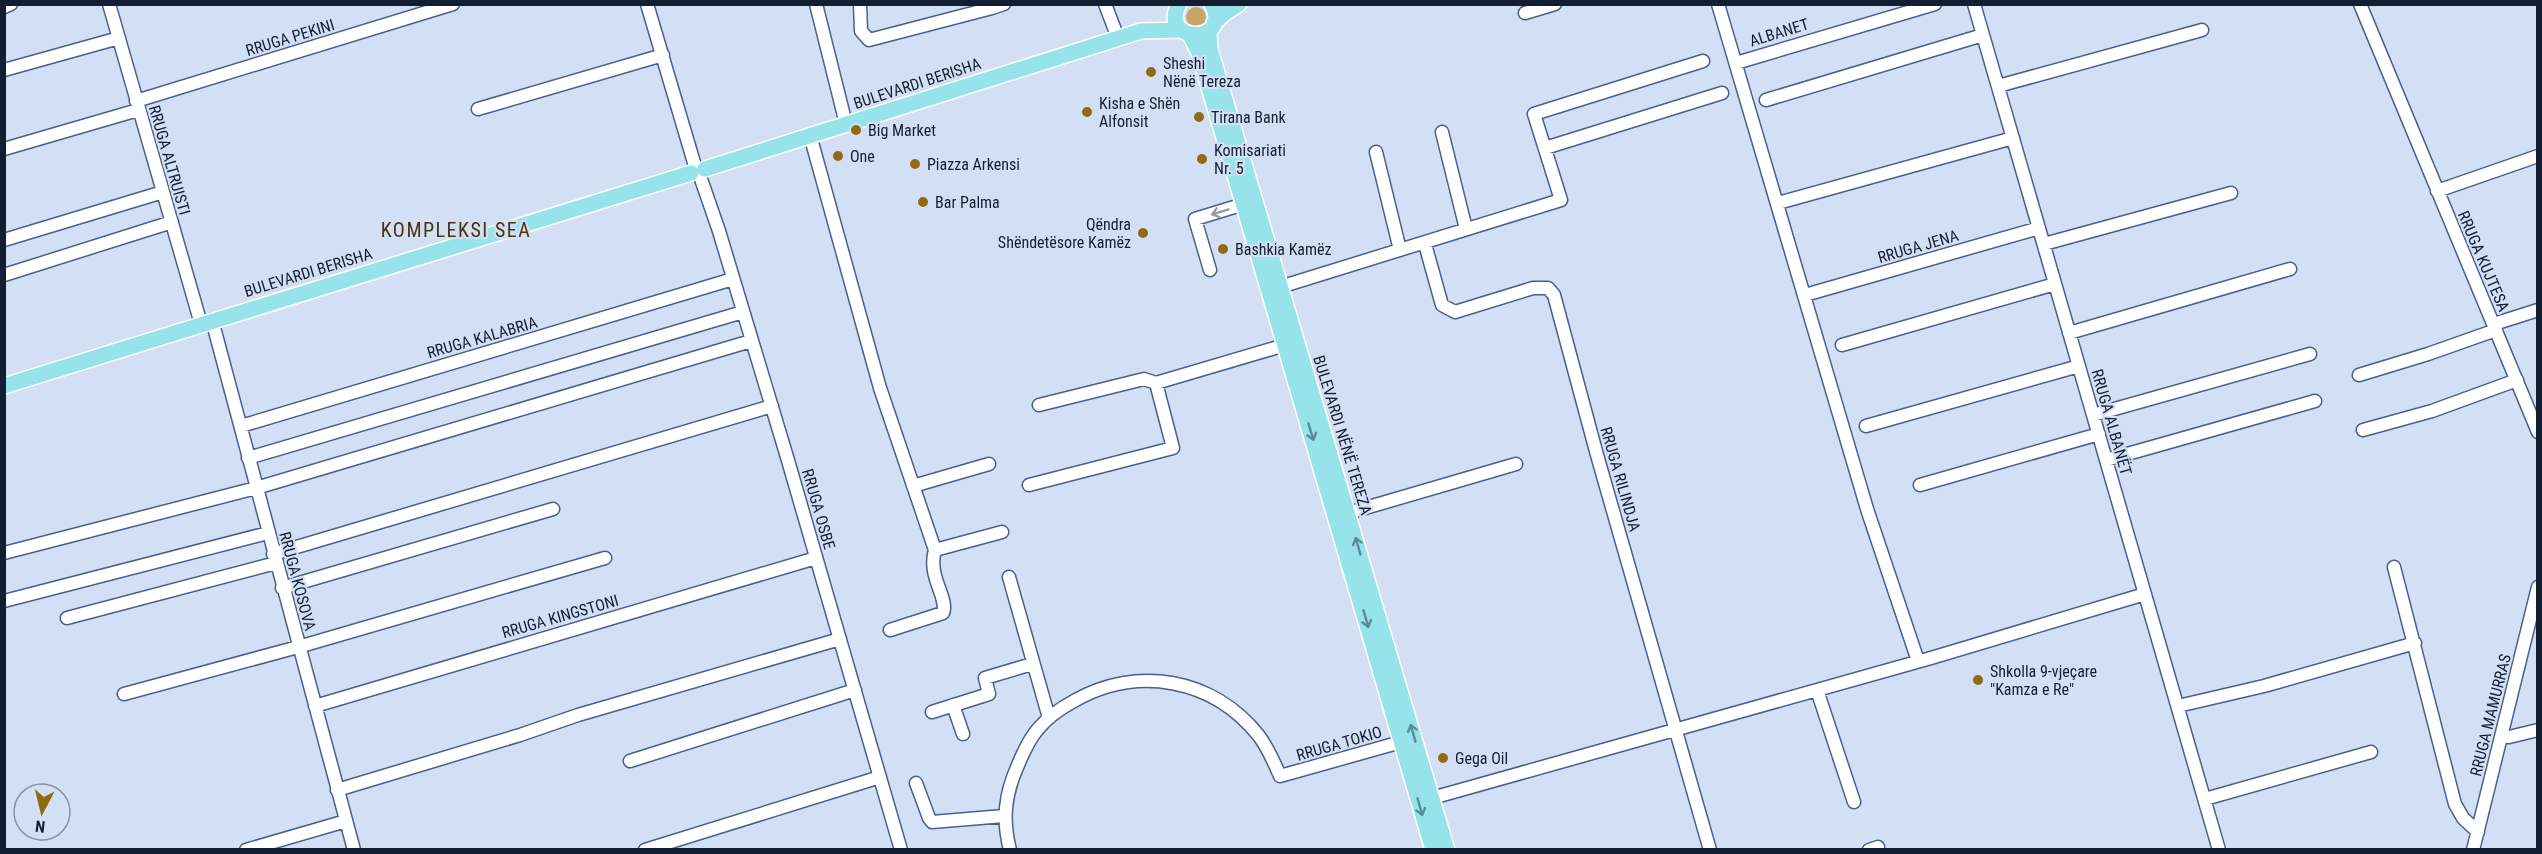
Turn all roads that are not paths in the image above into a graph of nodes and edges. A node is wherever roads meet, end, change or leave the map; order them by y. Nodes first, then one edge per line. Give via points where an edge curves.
1 (11, 4) edge
2 (109, 4) edge
3 (453, 4) edge
4 (647, 4) edge
5 (816, 4) edge
6 (860, 4) edge
7 (1105, 4) edge
8 (1212, 4) edge
9 (1239, 4) edge
10 (1555, 4) edge
11 (1718, 4) edge
12 (1935, 4) edge
13 (1974, 4) edge
14 (2360, 4) edge
15 (996, 6) edge
16 (4, 7) edge
17 (1178, 7) edge
18 (1525, 14) dead end
19 (1212, 27) junction
20 (2202, 30) dead end
21 (1141, 31) junction
22 (1186, 32) junction
23 (1983, 35) junction
24 (118, 38) junction
25 (1118, 38) junction
26 (663, 55) junction
27 (1703, 61) dead end
28 (1736, 63) junction
29 (4, 70) edge
30 (1998, 87) junction
31 (1722, 93) dead end
32 (1766, 100) dead end
33 (137, 105) junction
34 (478, 109) dead end
35 (846, 124) junction
36 (1442, 132) dead end
37 (810, 135) junction
38 (2013, 138) junction
39 (1545, 148) junction
40 (4, 149) edge
41 (1376, 152) dead end
42 (2538, 156) edge
43 (698, 172) junction
44 (2437, 191) junction
45 (163, 192) junction
46 (2231, 193) dead end
47 (1778, 203) junction
48 (1244, 204) junction
49 (172, 222) junction
50 (2039, 228) junction
51 (1467, 229) junction
52 (4, 240) edge
53 (1425, 244) junction
54 (2044, 244) junction
55 (1400, 250) junction
56 (2290, 269) dead end
57 (1210, 270) dead end
58 (4, 275) edge
59 (733, 279) junction
60 (2055, 284) junction
61 (1275, 289) junction
62 (1805, 296) junction
63 (2538, 310) edge
64 (743, 312) junction
65 (206, 322) junction
66 (2495, 327) junction
67 (2069, 333) junction
68 (751, 341) junction
69 (1285, 345) junction
70 (1842, 345) dead end
71 (2310, 354) dead end
72 (2079, 366) junction
73 (2359, 375) dead end
74 (2517, 380) junction
75 (1155, 383) junction
76 (4, 386) edge
77 (2315, 401) dead end
78 (1039, 405) dead end
79 (772, 406) junction
80 (2093, 415) junction
81 (241, 426) junction
82 (1866, 426) dead end
83 (2363, 430) dead end
84 (2538, 432) edge
85 (2099, 434) junction
86 (248, 458) junction
87 (2106, 460) junction
88 (989, 464) dead end
89 (1516, 464) dead end
90 (1029, 485) dead end
91 (1920, 485) dead end
92 (913, 486) junction
93 (256, 488) junction
94 (553, 509) dead end
95 (1348, 513) junction
96 (1002, 532) dead end
97 (268, 533) junction
98 (935, 550) junction
99 (4, 553) edge
100 (274, 558) junction
101 (605, 558) dead end
102 (816, 558) junction
103 (2394, 567) dead end
104 (1009, 577) dead end
105 (2538, 587) edge
106 (282, 588) junction
107 (2145, 594) junction
108 (4, 601) edge
109 (67, 618) dead end
110 (890, 630) dead end
111 (840, 639) junction
112 (2415, 643) junction
113 (298, 647) junction
114 (1918, 662) junction
115 (1032, 664) junction
116 (855, 690) junction
117 (1817, 690) junction
118 (124, 694) dead end
119 (953, 705) junction
120 (315, 706) junction
121 (2178, 706) junction
122 (932, 712) dead end
123 (1049, 718) junction
124 (1675, 729) junction
125 (2538, 730) edge
126 (963, 734) dead end
127 (2502, 736) junction
128 (1401, 742) junction
129 (2371, 752) dead end
130 (630, 761) dead end
131 (880, 777) junction
132 (916, 783) dead end
133 (338, 790) junction
134 (1432, 798) junction
135 (2205, 800) junction
136 (1854, 802) dead end
137 (1004, 816) junction
138 (346, 821) junction
139 (2478, 832) junction
140 (246, 849) edge
141 (354, 849) edge
142 (645, 849) edge
143 (901, 849) edge
144 (1010, 849) edge
145 (1433, 849) edge
146 (1447, 849) edge
147 (1710, 849) edge
148 (2219, 849) edge
149 (2473, 849) edge

1 - 16 street
2 - 24 street, RRUGA ALTRUISTI
3 - 33 street, RRUGA PEKINI
4 - 26 street, RRUGA OSBE
5 - 35 street
6 - 15 street via 861,31 869,40
7 - 25 street
8 - 19 main road, BULEVARDI NËNË TEREZA
9 - 19 main road
10 - 18 street
11 - 28 street
12 - 28 street, ALBANET
13 - 23 street, RRUGA ALBANËT
14 - 44 street, RRUGA KUJTESA
17 - 21 main road, BULEVARDI BERISHA
17 - 22 main road, BULEVARDI NËNË TEREZA via 1176,21
19 - 22 main road via 1198,35
19 - 61 main road, BULEVARDI NËNË TEREZA via 1210,49
20 - 30 street
21 - 22 main road, BULEVARDI BERISHA
21 - 25 main road, BULEVARDI BERISHA
22 - 48 main road, BULEVARDI NËNË TEREZA via 1199,53
23 - 30 street, RRUGA ALBANËT
23 - 32 street
24 - 29 street
24 - 33 street, RRUGA ALTRUISTI
25 - 35 main road, BULEVARDI BERISHA
26 - 34 street
26 - 43 street, RRUGA OSBE
27 - 39 street via 1537,111 1534,117
28 - 47 street
30 - 38 street, RRUGA ALBANËT
31 - 39 street
33 - 40 street, RRUGA PEKINI
33 - 45 street, RRUGA ALTRUISTI
35 - 37 main road, BULEVARDI BERISHA
36 - 51 street
37 - 43 main road, BULEVARDI BERISHA
37 - 92 street via 880,388
38 - 47 street
38 - 50 street, RRUGA ALBANËT
39 - 51 street via 1561,200
41 - 55 street
42 - 44 street
43 - 59 street, RRUGA OSBE
43 - 65 main road, BULEVARDI BERISHA
44 - 66 street, RRUGA KUJTESA
45 - 49 street, RRUGA ALTRUISTI
45 - 52 street
46 - 54 street
47 - 62 street
48 -> 57 street via 1195,219
48 - 61 main road, BULEVARDI NËNË TEREZA
49 - 58 street
49 - 65 street, RRUGA ALTRUISTI
50 - 54 street, RRUGA ALBANËT
50 - 62 street, RRUGA JENA
51 - 53 street
53 - 55 street
53 - 124 street, RRUGA RILINDJA via 1442,305 1455,312 1533,288 1548,288 1554,294
54 - 60 street, RRUGA ALBANËT
55 - 61 street
56 - 67 street
59 - 64 street, RRUGA OSBE
59 - 81 street, RRUGA KALABRIA
60 - 67 street, RRUGA ALBANËT
60 - 70 street
61 - 69 main road, BULEVARDI NËNË TEREZA
61 - 95 main road, BULEVARDI NËNË TEREZA
62 - 114 street via 1867,509
63 - 66 street
64 - 68 street, RRUGA OSBE
64 - 86 street
65 - 76 main road, BULEVARDI BERISHA
65 - 81 street, RRUGA KOSOVA
66 - 73 street via 2428,354
66 - 74 street, RRUGA KUJTESA
67 - 72 street, RRUGA ALBANËT
68 - 79 street, RRUGA OSBE
68 - 93 street
69 - 75 street
69 -> 128 main road, BULEVARDI NËNË TEREZA
71 - 80 street
72 - 80 street, RRUGA ALBANËT
72 - 82 street
74 - 83 street via 2432,411
74 - 84 street, RRUGA KUJTESA
75 - 78 street via 1144,379
75 - 90 street via 1173,448
77 - 87 street
79 - 100 street
79 - 102 street, RRUGA OSBE
80 - 85 street, RRUGA ALBANËT
81 - 86 street, RRUGA KOSOVA
85 - 87 street, RRUGA ALBANËT
85 - 91 street
86 - 93 street, RRUGA KOSOVA
87 - 107 street, RRUGA ALBANËT
88 - 92 street
89 - 95 street
92 - 98 street
93 - 97 street, RRUGA KOSOVA
93 - 99 street
94 - 106 street
134 -> 95 main road, BULEVARDI NËNË TEREZA
96 - 98 street
97 - 100 street, RRUGA KOSOVA
97 - 108 street
98 - 110 street via 932,567 945,606 943,613
100 - 106 street, RRUGA KOSOVA
100 - 109 street
101 - 113 street
102 - 111 street, RRUGA OSBE
102 - 120 street, RRUGA KINGSTONI
103 - 112 street
104 - 115 street
105 - 127 street, RRUGA MAMURRAS
106 - 113 street, RRUGA KOSOVA
107 - 114 street
107 - 121 street, RRUGA ALBANËT
111 - 116 street, RRUGA OSBE
111 - 133 street
112 - 121 street via 2247,691
112 - 139 street via 2455,804
113 - 118 street
113 - 120 street, RRUGA KOSOVA
114 - 117 street
115 - 119 street via 985,678 989,694
115 - 123 street
116 - 130 street
116 - 131 street, RRUGA OSBE
117 - 124 street
117 - 136 street
119 - 122 street
119 - 126 street
120 - 133 street, RRUGA KOSOVA
121 - 135 street, RRUGA ALBANËT
123 - 128 street, RRUGA TOKIO via 1098,688 1156,680 1193,688 1245,721 1260,737 1280,776
123 - 137 street, RRUGA TOKIO via 1037,729 1020,760
124 - 134 street
124 - 147 street, RRUGA RILINDJA
125 - 127 street
127 - 139 street, RRUGA MAMURRAS
128 -> 145 main road, BULEVARDI NËNË TEREZA
129 - 135 street
131 - 142 street
131 - 143 street, RRUGA OSBE
132 - 137 street via 932,822
133 - 138 street, RRUGA KOSOVA
134 - 146 main road, BULEVARDI NËNË TEREZA
135 - 148 street, RRUGA ALBANËT
137 - 144 street, RRUGA TOKIO
138 - 140 street
138 - 141 street, RRUGA KOSOVA
139 - 149 street, RRUGA MAMURRAS

